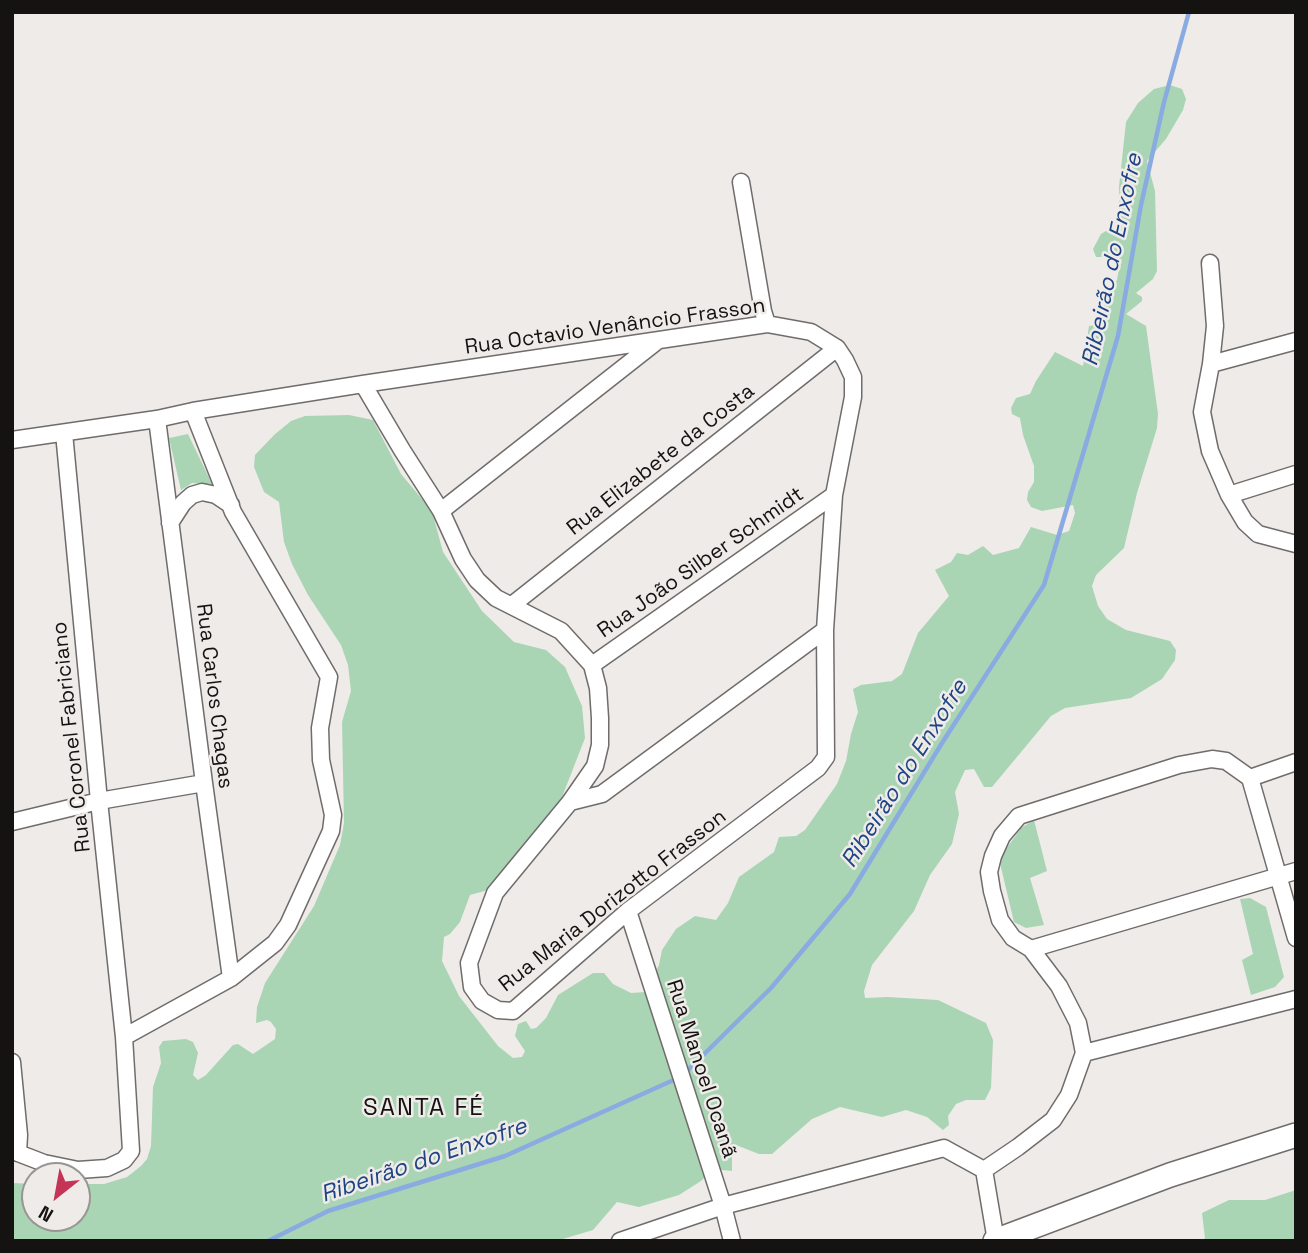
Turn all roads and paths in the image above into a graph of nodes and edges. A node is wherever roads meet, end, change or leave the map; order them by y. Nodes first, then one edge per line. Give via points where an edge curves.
1 (741, 182) dead end
2 (1210, 263) dead end
3 (767, 324) junction
4 (658, 340) junction
5 (1296, 341) edge
6 (837, 348) junction
7 (1211, 364) junction
8 (363, 384) junction
9 (193, 411) junction
10 (157, 419) junction
11 (64, 433) junction
12 (12, 440) edge
13 (1296, 474) edge
14 (834, 495) junction
15 (1229, 495) junction
16 (231, 505) junction
17 (441, 511) junction
18 (170, 523) junction
19 (1296, 544) edge
20 (512, 605) junction
21 (825, 630) junction
22 (592, 665) junction
23 (1296, 762) edge
24 (1250, 778) junction
25 (204, 783) junction
26 (99, 801) junction
27 (570, 802) junction
28 (12, 822) edge
29 (1296, 871) edge
30 (1277, 876) junction
31 (628, 911) junction
32 (1296, 938) edge
33 (227, 946) junction
34 (1031, 949) junction
35 (262, 954) junction
36 (231, 978) junction
37 (1296, 999) edge
38 (124, 1037) junction
39 (1084, 1053) junction
40 (12, 1062) edge
41 (1296, 1135) edge
42 (15, 1153) edge
43 (984, 1170) junction
44 (723, 1206) junction
45 (620, 1241) edge
46 (732, 1241) edge
47 (995, 1241) edge

1 - 3 street
2 - 7 street via 1215,326
3 - 4 street, Rua Octavio Venâncio Frasson
3 - 6 street, Rua Octavio Venâncio Frasson via 811,332
4 - 8 street, Rua Octavio Venâncio Frasson
4 - 17 street
5 - 7 street
6 - 14 street via 853,377 853,397
6 - 20 street, Rua Elizabete da Costa
7 - 15 street via 1202,412 1210,451
8 - 9 street, Rua Octavio Venâncio Frasson
8 - 17 street
9 - 10 street, Rua Octavio Venâncio Frasson
9 - 16 street
10 - 11 street, Rua Octavio Venâncio Frasson
10 - 18 street, Rua Carlos Chagas
11 - 12 street, Rua Octavio Venâncio Frasson
11 - 26 street, Rua Coronel Fabriciano
13 - 15 street
14 - 21 street
14 - 22 street, Rua João Silber Schmidt
15 - 19 street via 1258,534
16 - 18 street via 202,492 183,503
16 - 35 street via 329,677 320,728 321,760 333,815 331,831 288,925
17 - 20 street via 477,580 496,598
18 - 25 street, Rua Carlos Chagas
20 - 22 street via 561,631
21 - 27 street via 602,794
21 - 31 street, Rua Maria Dorizotto Frasson via 826,757 818,768
22 - 27 street via 600,718 599,755
23 - 24 street
24 - 30 street
24 - 34 street via 1226,761 1212,759 1179,765 1019,816 1002,836 989,872 1000,920 1013,938
25 - 26 street
25 - 33 street, Rua Carlos Chagas
26 - 28 street
26 - 38 street, Rua Coronel Fabriciano
27 - 31 street, Rua Maria Dorizotto Frasson via 495,893 469,963 471,987 482,1001 498,1010 513,1011
29 - 30 street
30 - 32 street
30 - 34 street
31 - 44 street, Rua Manoel Ocanã
33 - 35 street
33 - 36 street, Rua Carlos Chagas
34 - 39 street via 1059,986 1078,1023
35 - 36 street
36 - 38 street
37 - 39 street
38 - 42 street, Rua Coronel Fabriciano via 131,1151 124,1160 107,1168 78,1170
39 - 43 street via 1069,1095 1053,1120
40 - 42 street via 19,1135
41 - 47 street via 1170,1175
43 - 44 street via 944,1148
43 - 47 street
44 - 45 street
44 - 46 street, Rua Manoel Ocanã

